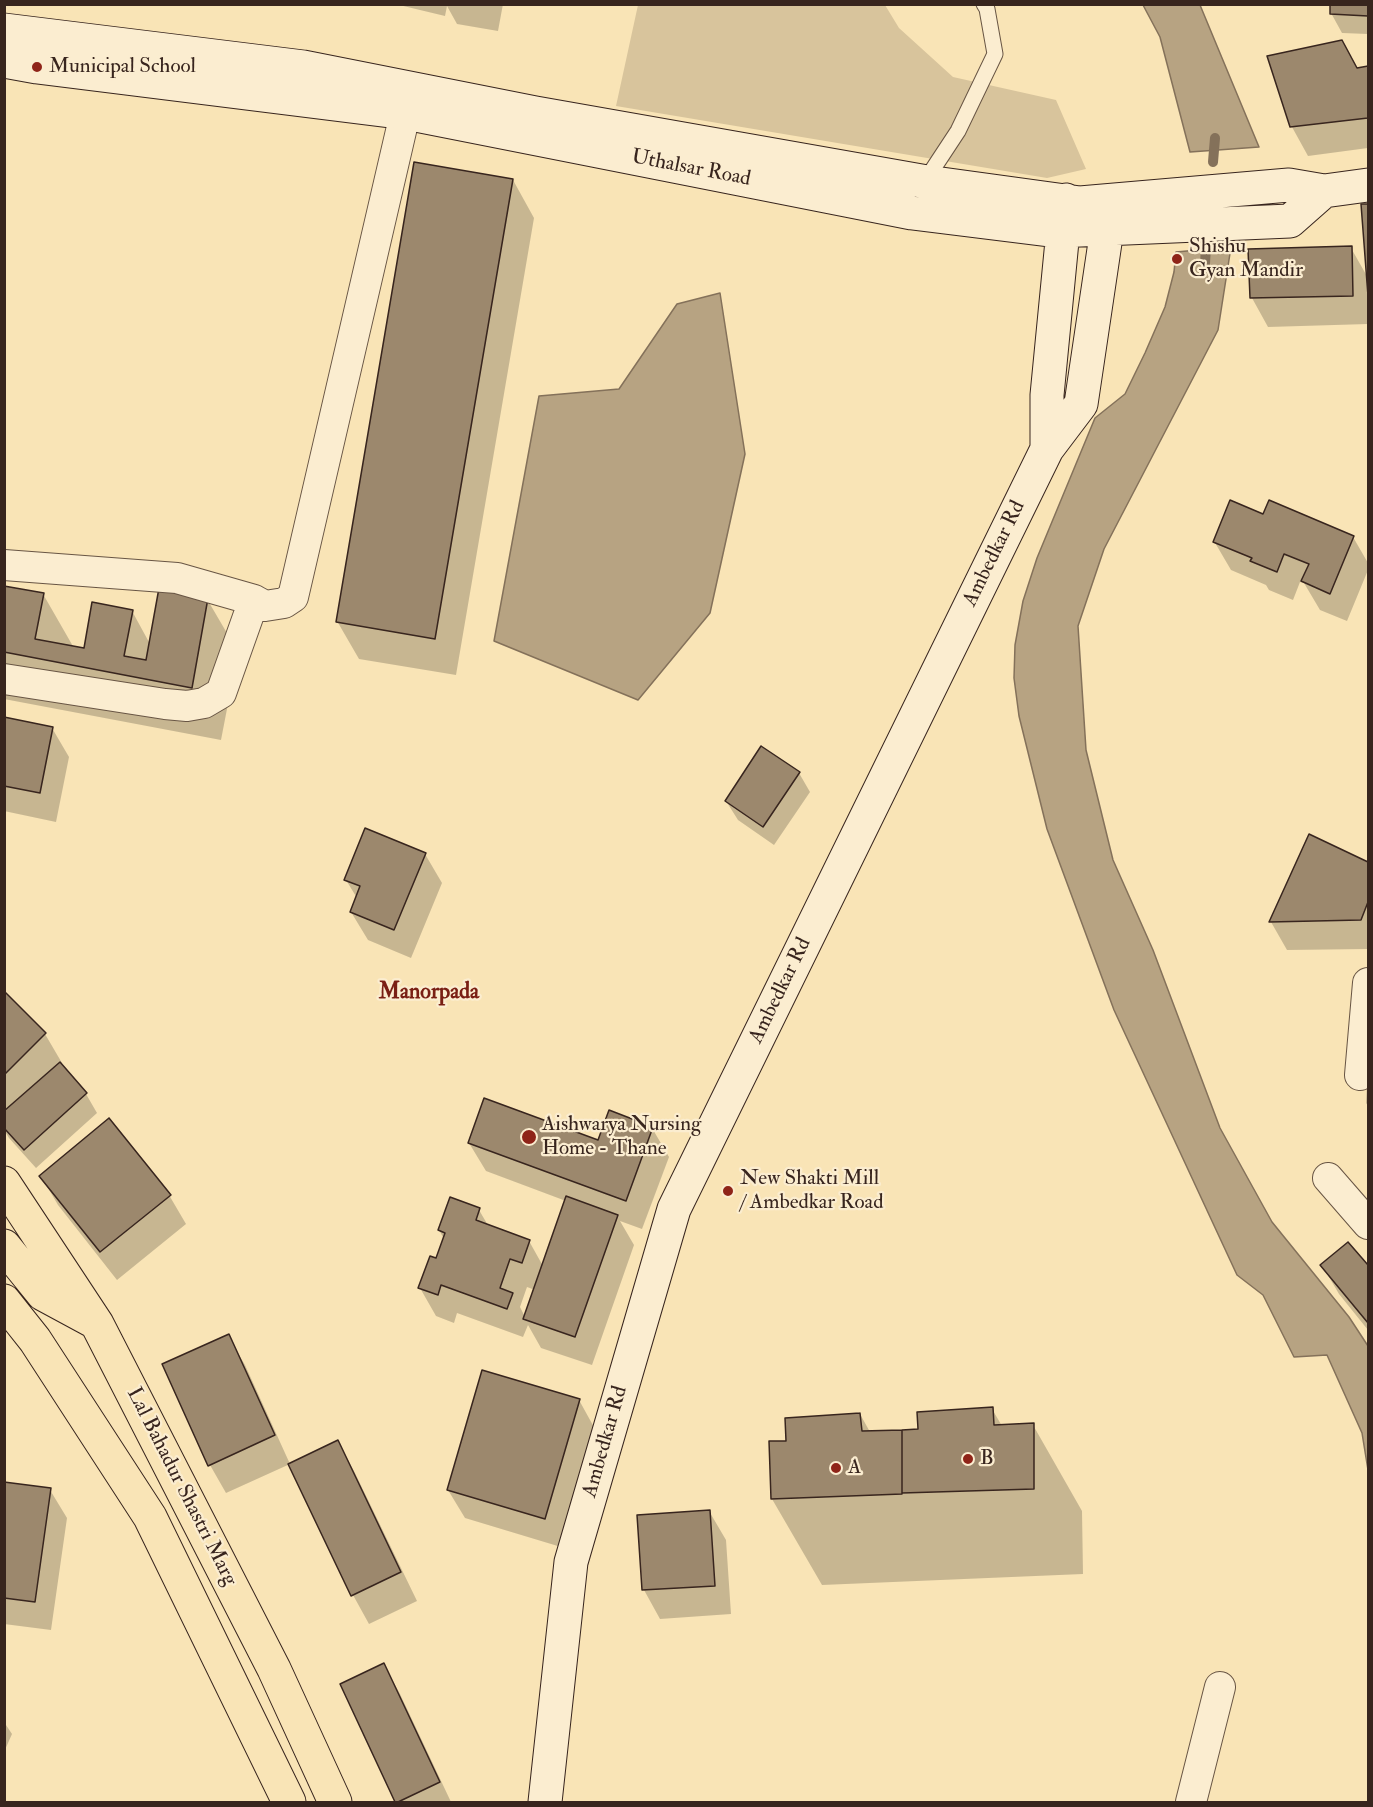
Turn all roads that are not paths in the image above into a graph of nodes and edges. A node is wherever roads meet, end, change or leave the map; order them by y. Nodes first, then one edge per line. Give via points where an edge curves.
1 (984, 4) edge
2 (4, 30) edge
3 (4, 61) edge
4 (273, 63) junction
5 (267, 96) junction
6 (409, 101) junction
7 (1368, 185) edge
8 (920, 198) junction
9 (1110, 214) junction
10 (1064, 216) junction
11 (1047, 449) junction
12 (4, 565) edge
13 (254, 600) junction
14 (4, 679) edge
15 (1368, 983) edge
16 (1360, 1075) dead end
17 (1328, 1178) dead end
18 (4, 1184) edge
19 (1368, 1224) edge
20 (4, 1246) edge
21 (43, 1294) junction
22 (4, 1302) edge
23 (97, 1323) junction
24 (52, 1365) junction
25 (1220, 1687) dead end
26 (289, 1803) edge
27 (335, 1803) edge
28 (544, 1803) edge
29 (1191, 1803) edge

1 - 8 lane via 995,54
2 - 4 main road
3 - 5 main road, Uthalsar Road
4 - 5 main road
4 - 6 main road via 303,67
5 - 6 main road, Uthalsar Road
6 - 8 main road, Uthalsar Road
6 - 13 street via 293,597 266,606
7 - 9 main road, Uthalsar Road via 1324,191 1290,221
8 - 10 main road, Uthalsar Road
9 - 10 main road, Uthalsar Road
9 - 11 main road via 1081,405
10 - 11 main road, Ambedkar Rd via 1047,395
11 - 28 main road, Ambedkar Rd via 674,1209 571,1562
12 - 13 street via 177,578
13 - 14 street via 221,693 204,703 165,704
15 - 16 street
17 - 19 street
18 - 23 main road, Lal Bahadur Shastri Marg
20 - 21 main road
21 - 23 main road
21 - 24 main road
22 - 24 main road, Lal Bahadur Shastri Marg
23 - 27 main road, Lal Bahadur Shastri Marg via 274,1669
24 - 26 main road, Lal Bahadur Shastri Marg via 150,1517
25 - 29 street

